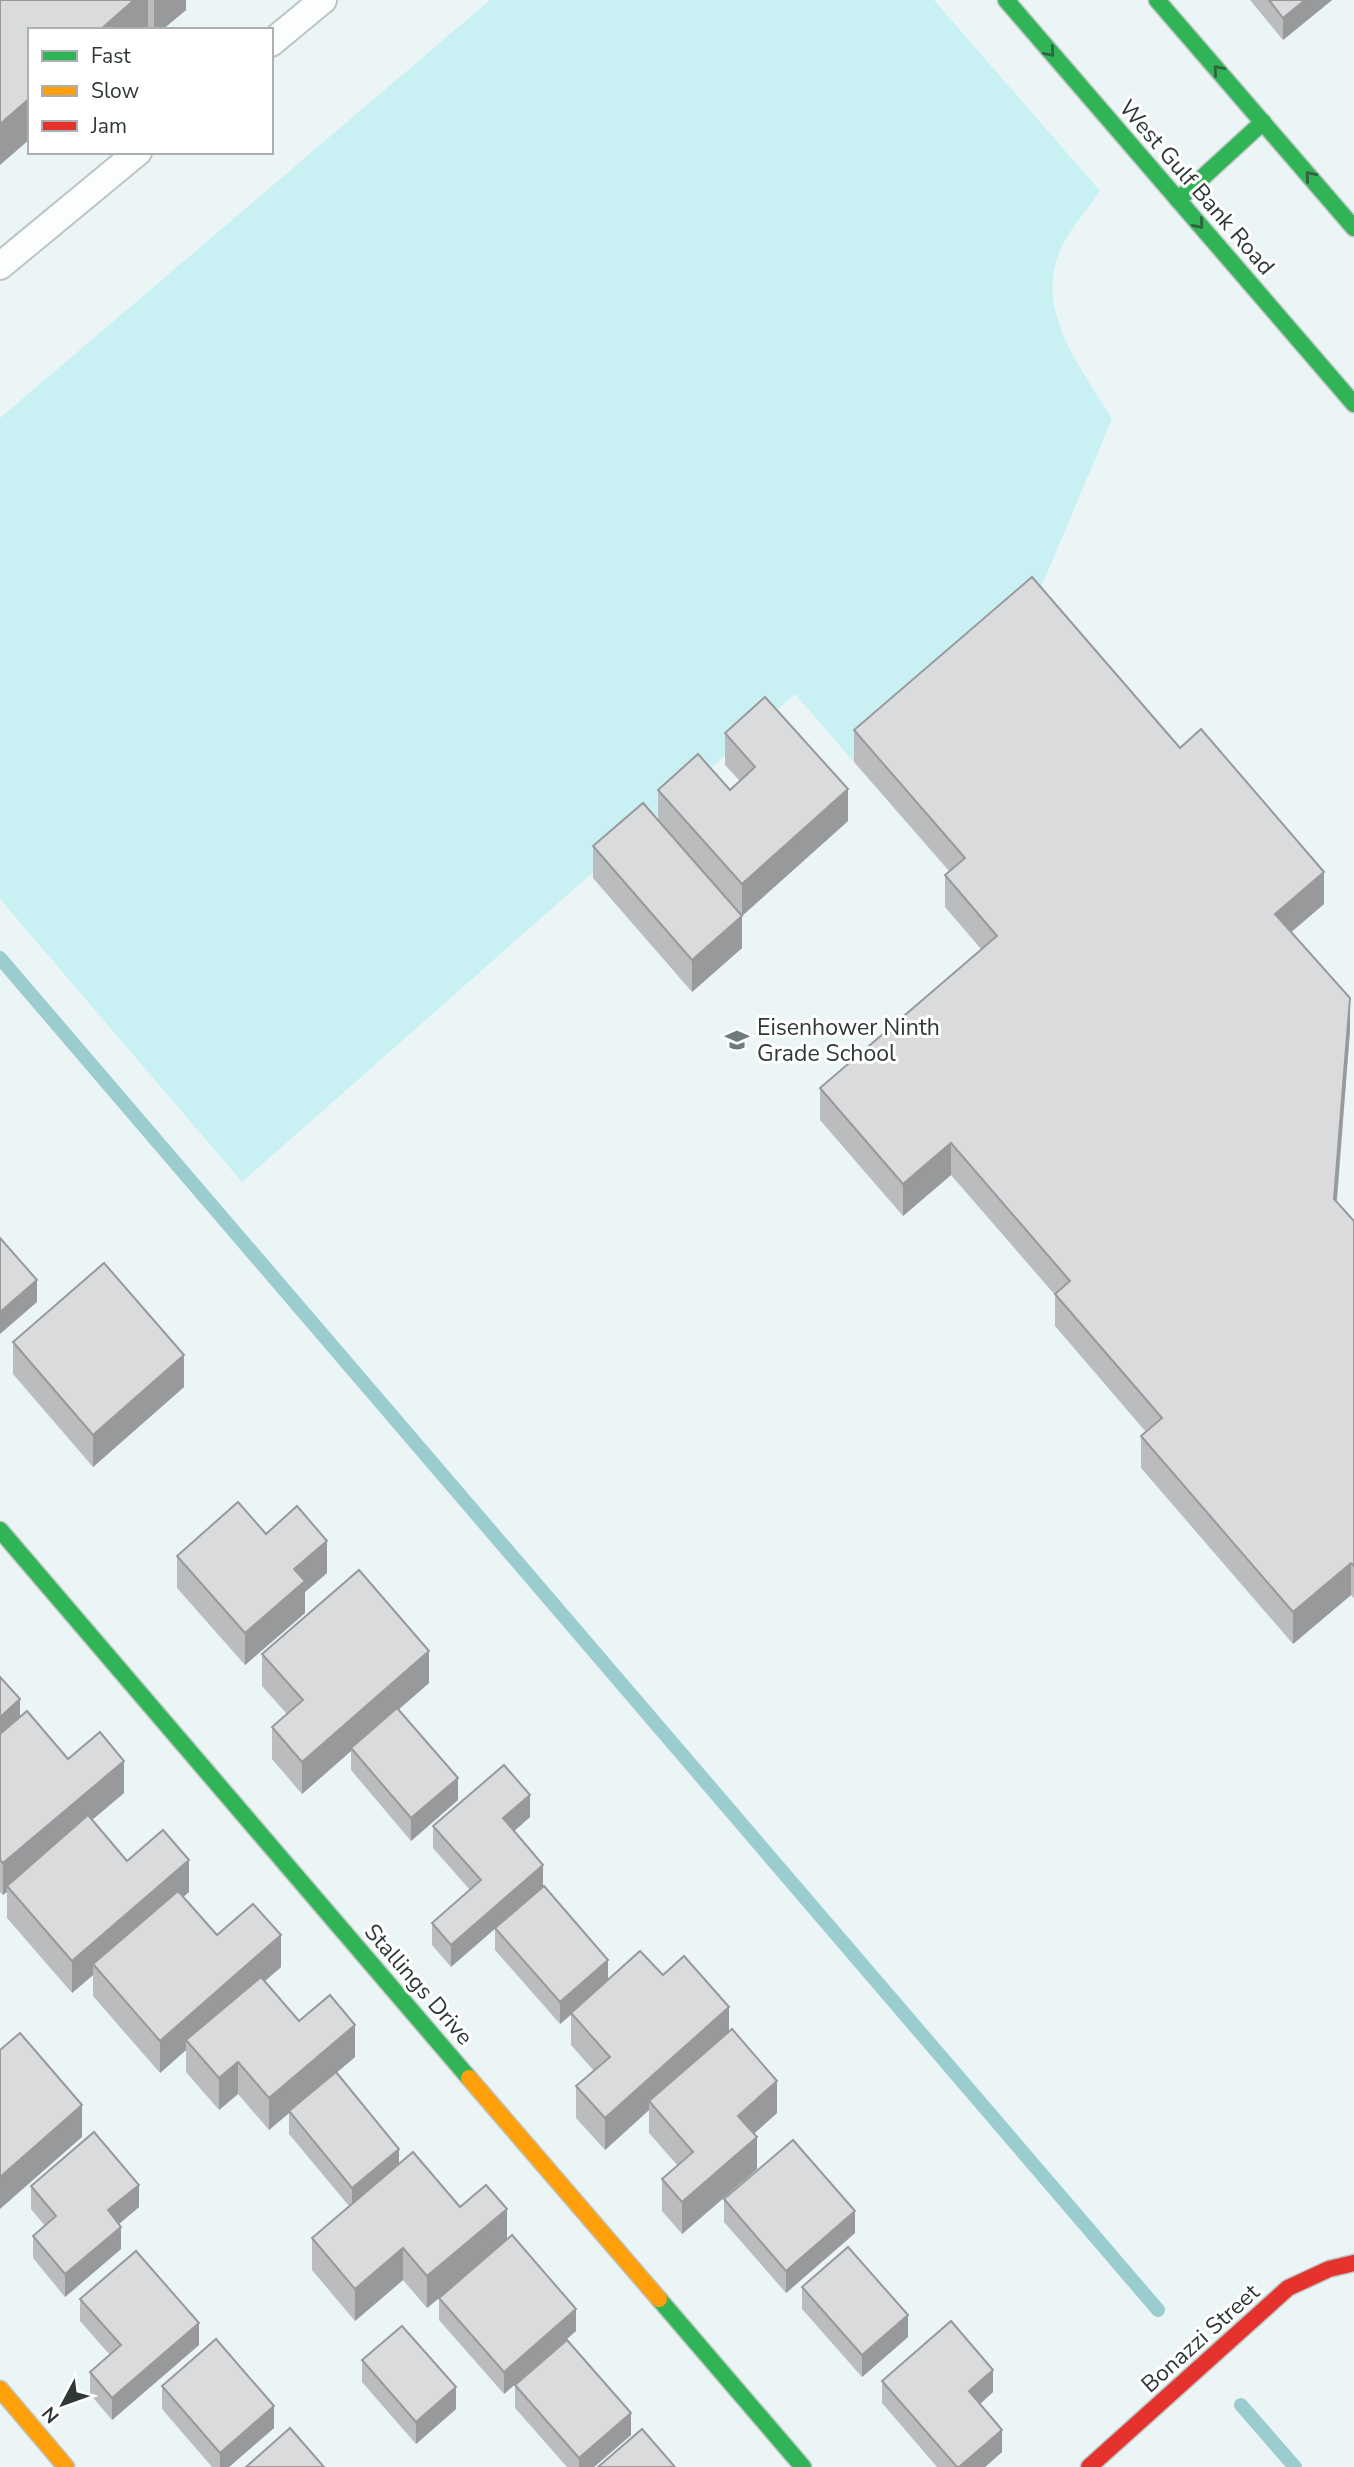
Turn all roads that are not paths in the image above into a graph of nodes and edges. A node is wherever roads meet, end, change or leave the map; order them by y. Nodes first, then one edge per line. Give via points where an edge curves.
1 (323, 0) edge
2 (1006, 0) edge
3 (1157, 0) edge
4 (273, 41) edge
5 (1263, 122) junction
6 (136, 154) edge
7 (1178, 200) junction
8 (1354, 228) edge
9 (0, 266) edge
10 (1354, 404) edge
11 (0, 1530) edge
12 (1354, 2263) edge
13 (0, 2389) edge
14 (66, 2467) edge
15 (803, 2467) edge
16 (1089, 2467) edge

1 - 4 lane
2 -> 7 street, West Gulf Bank Road
5 -> 3 street
5 - 7 street
8 -> 5 street
6 - 9 lane
7 -> 10 street, West Gulf Bank Road
11 - 15 street, Stallings Drive
12 - 16 street, Bonazzi Street via 1288,2288
13 - 14 street

